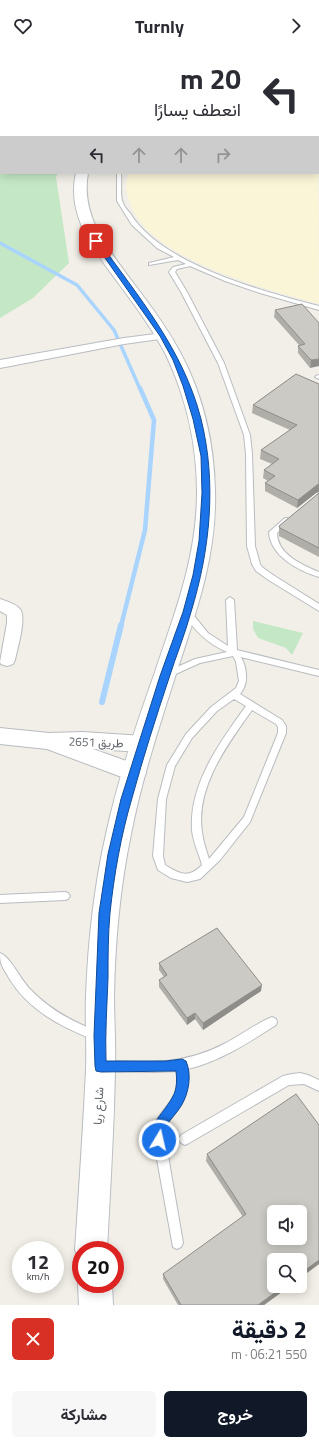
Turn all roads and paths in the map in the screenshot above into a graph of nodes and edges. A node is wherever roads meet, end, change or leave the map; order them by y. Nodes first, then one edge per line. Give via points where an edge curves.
1 (82, 174) edge
2 (119, 174) edge
3 (178, 258) junction
4 (151, 264) dead end
5 (190, 265) junction
6 (319, 308) edge
7 (163, 336) junction
8 (0, 364) edge
9 (296, 513) edge
10 (319, 575) edge
11 (230, 600) dead end
12 (0, 604) edge
13 (319, 608) edge
14 (187, 612) junction
15 (235, 653) junction
16 (7, 660) dead end
17 (319, 673) edge
18 (164, 676) junction
19 (234, 695) junction
20 (250, 706) junction
21 (0, 736) edge
22 (49, 741) junction
23 (144, 744) junction
24 (135, 773) junction
25 (207, 867) junction
26 (66, 896) dead end
27 (0, 899) edge
28 (0, 957) edge
29 (272, 1022) dead end
30 (100, 1036) junction
31 (182, 1065) junction
32 (101, 1066) junction
33 (319, 1086) edge
34 (185, 1139) dead end
35 (91, 1241) edge
36 (177, 1243) dead end
37 (88, 1293) edge
38 (95, 1293) edge
39 (87, 1305) edge
40 (96, 1305) edge

1 - 7 main road, شارع ريا via 79,192 84,219 100,248
2 - 3 lane via 119,200 131,222 158,246
3 - 4 lane
3 - 5 lane
5 - 6 lane via 257,291
5 - 13 lane via 175,268 172,274 221,363 247,435 251,546 256,564 270,577
7 - 8 street
7 - 14 main road, شارع ريا via 186,386 197,419 204,456 206,493 203,541
9 - 10 lane via 273,532 272,538 284,556
11 - 15 lane via 232,648
12 - 16 street via 14,612 15,623
14 - 15 lane via 205,635
14 - 18 main road, شارع ريا
15 - 17 lane
15 - 18 lane via 198,662
15 - 19 lane via 240,662 243,681
18 - 23 main road, شارع ريا
19 - 20 lane
19 - 25 lane via 214,709 189,736 172,766 162,799 158,856 161,867 174,875 187,878 197,876
20 - 25 lane via 221,748 199,801 197,831
20 - 25 lane via 279,722 282,733 247,818
21 - 22 street, طريق 2651
22 - 23 street, طريق 2651 via 83,740
22 - 24 street, طريق 2651
23 - 24 main road, شارع ريا
24 - 30 main road, شارع ريا via 126,799 114,854 105,913
26 - 27 lane
28 - 30 lane via 18,983 51,1015
29 - 31 lane via 235,1044
30 - 32 main road, شارع ريا
31 - 32 lane
31 - 36 lane via 182,1090 158,1132
32 - 35 main road, شارع ريا
33 - 34 lane via 304,1078 295,1077
37 - 39 main road
38 - 40 main road

